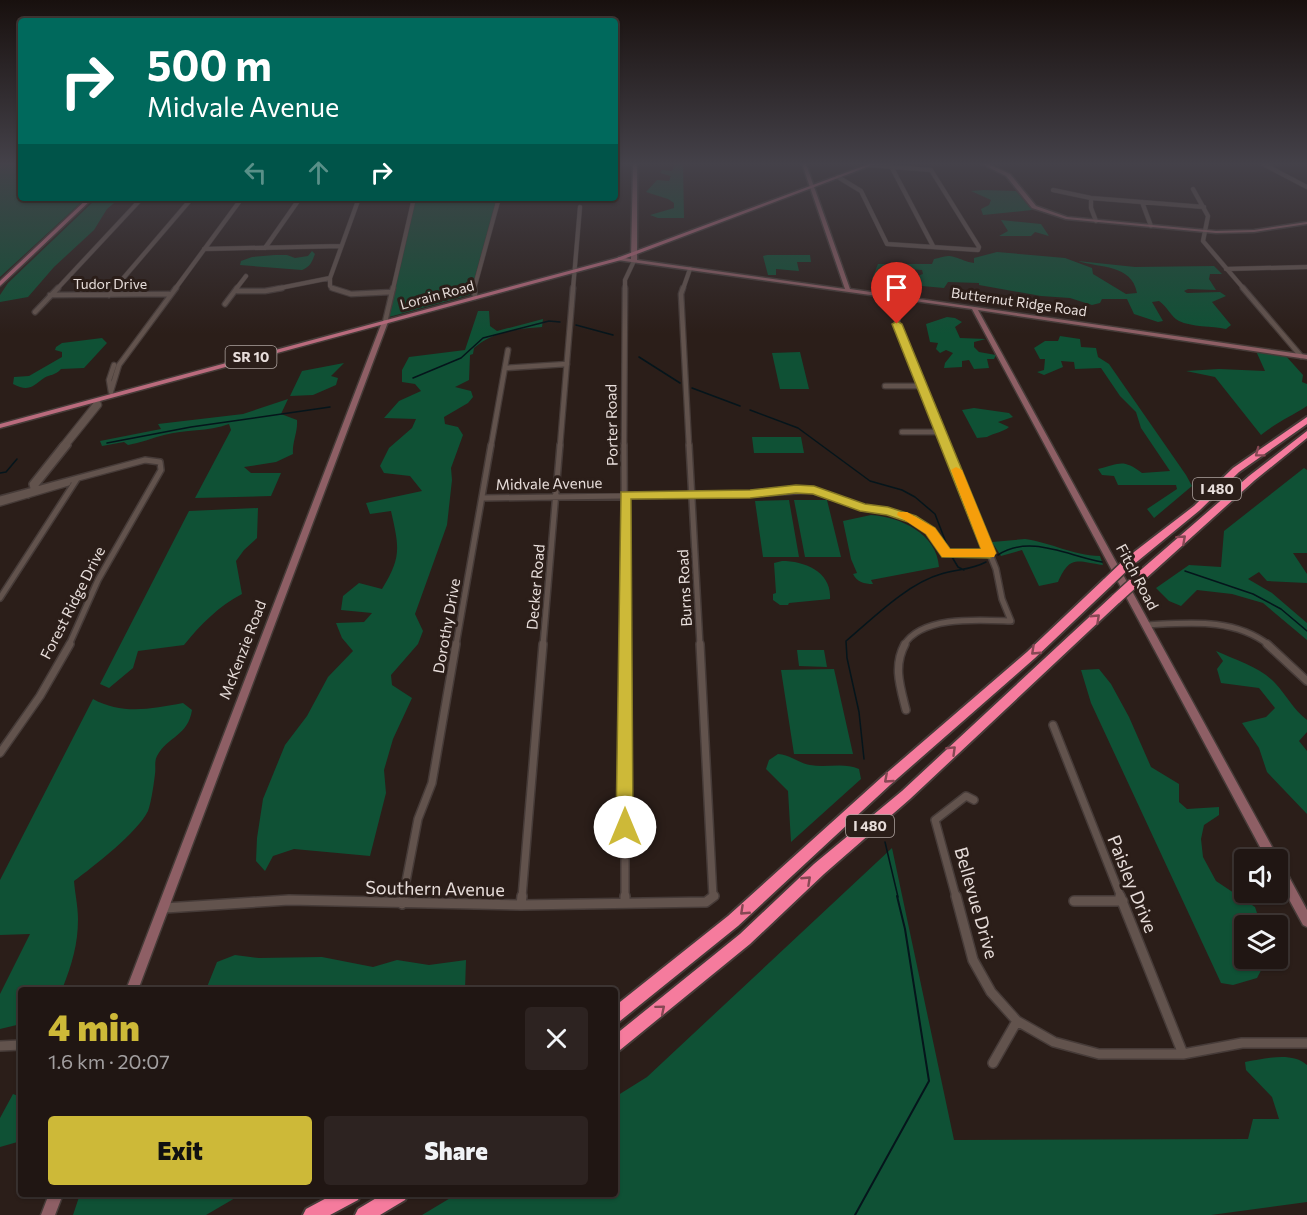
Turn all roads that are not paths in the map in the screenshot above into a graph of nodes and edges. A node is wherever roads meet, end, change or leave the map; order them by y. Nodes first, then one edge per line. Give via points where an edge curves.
1 (67, 221) edge
2 (120, 221) edge
3 (173, 221) edge
4 (225, 221) edge
5 (285, 221) edge
6 (350, 221) edge
7 (409, 221) edge
8 (493, 221) edge
9 (579, 221) edge
10 (635, 221) edge
11 (727, 221) edge
12 (824, 221) edge
13 (875, 221) edge
14 (920, 221) edge
15 (962, 221) edge
16 (1103, 221) edge
17 (1149, 221) edge
18 (1207, 221) edge
19 (1307, 222) edge
20 (1151, 225) junction
21 (1205, 230) junction
22 (341, 246) junction
23 (933, 246) junction
24 (204, 249) junction
25 (266, 249) junction
26 (635, 257) junction
27 (1307, 267) edge
28 (690, 269) junction
29 (1226, 269) junction
30 (574, 271) junction
31 (246, 276) dead end
32 (330, 278) junction
33 (0, 284) edge
34 (848, 290) junction
35 (237, 291) junction
36 (391, 292) junction
37 (50, 295) junction
38 (109, 295) junction
39 (169, 295) junction
40 (475, 297) junction
41 (900, 297) junction
42 (225, 304) dead end
43 (974, 308) junction
44 (35, 312) dead end
45 (385, 322) junction
46 (508, 350) dead end
47 (1304, 357) edge
48 (567, 364) junction
49 (506, 368) junction
50 (885, 386) dead end
51 (921, 386) junction
52 (111, 393) junction
53 (99, 400) junction
54 (1307, 420) edge
55 (0, 426) edge
56 (902, 432) dead end
57 (941, 432) junction
58 (1307, 434) edge
59 (76, 479) junction
60 (31, 491) junction
61 (693, 494) junction
62 (625, 495) junction
63 (556, 496) junction
64 (483, 498) junction
65 (0, 501) edge
66 (990, 553) junction
67 (0, 598) edge
68 (1145, 625) junction
69 (1307, 681) edge
70 (906, 710) dead end
71 (1053, 724) dead end
72 (0, 753) edge
73 (974, 800) dead end
74 (1267, 849) edge
75 (1288, 886) edge
76 (1074, 900) dead end
77 (1123, 901) junction
78 (706, 902) joint
79 (625, 903) junction
80 (402, 904) junction
81 (521, 905) junction
82 (165, 908) junction
83 (1307, 921) edge
84 (133, 987) edge
85 (618, 1014) edge
86 (1017, 1021) junction
87 (618, 1043) edge
88 (1307, 1043) edge
89 (18, 1045) edge
90 (0, 1046) edge
91 (1183, 1054) junction
92 (993, 1063) dead end
93 (55, 1197) edge
94 (346, 1197) edge
95 (394, 1197) edge
96 (48, 1215) edge
97 (312, 1215) edge
98 (364, 1215) edge

1 - 33 main road
2 - 37 street
3 - 38 street
4 - 24 street
5 - 25 street
6 - 22 street
7 - 36 street
8 - 40 street via 473,292
9 - 30 street, Decker Road
10 - 26 street, Porter Road
11 - 26 main road, Lorain Road / SR 10
12 - 34 street
13 - 23 street via 885,243
14 - 23 street
15 - 23 street via 978,250
16 - 20 street
17 - 20 street
18 - 21 street
19 - 21 street
20 - 21 street
21 - 29 street via 1203,241
22 - 25 street
22 - 32 street
24 - 25 street
24 - 39 street
26 - 28 street, Butternut Ridge Road
26 - 30 main road, Lorain Road / SR 10
26 - 62 street, Porter Road via 625,280
27 - 29 street
28 - 34 street, Butternut Ridge Road
28 - 61 street, Burns Road via 681,294
29 - 47 street
30 - 40 main road, Lorain Road / SR 10
30 - 48 street, Decker Road
31 - 35 street
32 - 35 street via 265,291
32 - 36 street via 330,286 336,292
34 - 41 street, Butternut Ridge Road
35 - 42 street
36 - 45 street
37 - 38 street, Tudor Drive
37 - 44 street
38 - 39 street, Tudor Drive
39 - 52 street via 117,364
40 - 45 main road, Lorain Road / SR 10
41 - 43 street, Butternut Ridge Road
41 - 51 street via 897,324
43 - 47 street, Butternut Ridge Road
43 - 68 street, Fitch Road
45 - 52 main road, Lorain Road / SR 10
45 - 82 street, McKenzie Road
46 - 49 street, Dorothy Drive
48 - 49 street
48 - 63 street, Decker Road
49 - 64 street, Dorothy Drive
50 - 51 street
51 - 57 street
52 - 53 main road, Lorain Road / SR 10
53 - 55 main road, Lorain Road / SR 10
53 - 60 street
54 -> 85 highway, I 480, bridge via 1236,470 733,921
56 - 57 street
57 - 66 street
87 -> 58 highway, I 480, bridge via 745,939 1138,578
59 - 60 street
59 - 67 street
59 - 72 street, Forest Ridge Drive via 145,460 160,462 161,470 98,580 76,633 40,696
60 - 65 street
61 - 62 street, Midvale Avenue
61 - 66 street, Midvale Avenue via 801,489 824,492 857,506 912,519 931,531 942,551 950,554
61 - 78 street, Burns Road via 716,891
62 - 63 street, Midvale Avenue
62 - 79 street, Porter Road
63 - 64 street, Midvale Avenue
63 - 81 street, Decker Road
64 - 80 street, Dorothy Drive via 432,783 418,819
66 - 70 street via 1011,621 934,624 908,641 899,655
68 - 69 street via 1212,624 1238,629 1278,652
68 - 74 street, Fitch Road
71 - 77 street, Paisley Drive
73 - 86 street, Bellevue Drive via 966,796 935,820 973,960 991,992
75 - 83 street
76 - 77 street
77 - 91 street, Paisley Drive
78 - 79 street, Southern Avenue
79 - 81 street, Southern Avenue
80 - 81 street, Southern Avenue
80 - 82 street, Southern Avenue via 289,900
82 - 84 street, McKenzie Road
86 - 91 street, Bellevue Drive via 1054,1042 1099,1054
86 - 92 street
88 - 91 street, Bellevue Drive via 1242,1043
89 - 90 street
93 - 96 street
94 - 97 highway
95 - 98 highway

